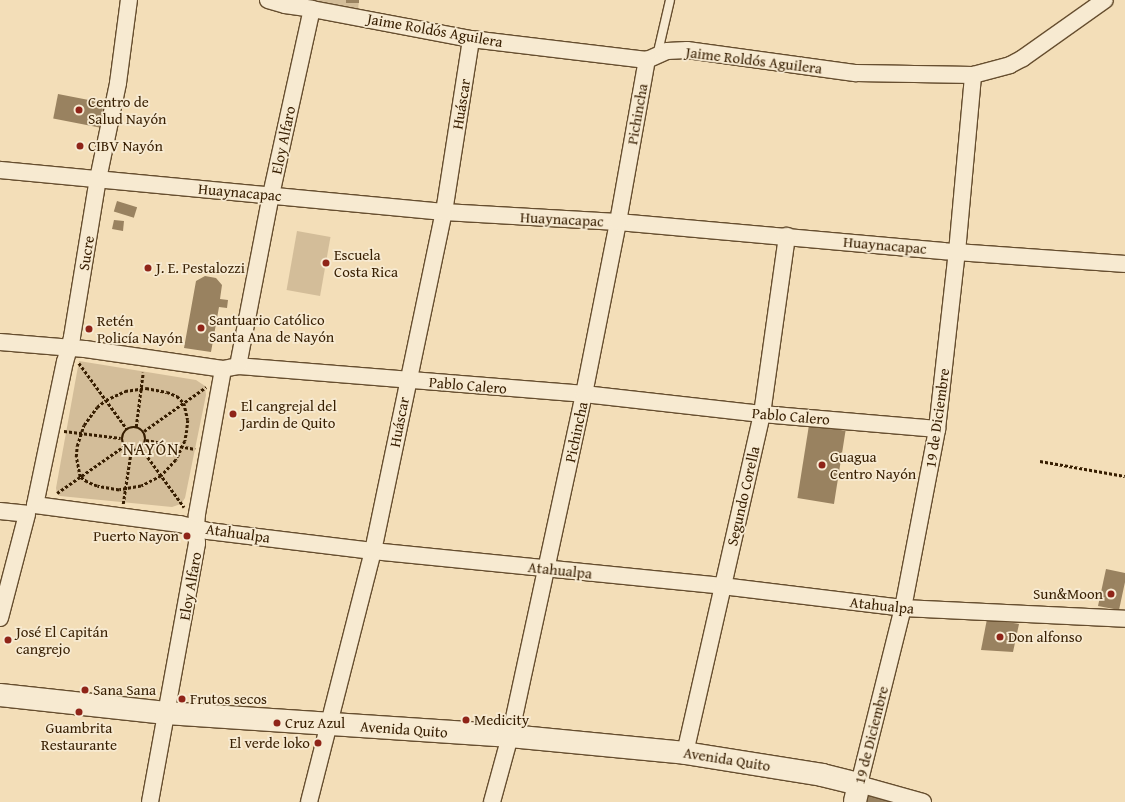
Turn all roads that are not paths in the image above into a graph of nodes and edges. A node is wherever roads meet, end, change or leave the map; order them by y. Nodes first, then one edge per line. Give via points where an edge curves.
1 (129, 0) edge
2 (268, 0) edge
3 (670, 0) edge
4 (1105, 0) edge
5 (312, 9) junction
6 (471, 39) junction
7 (652, 58) junction
8 (973, 75) junction
9 (0, 170) edge
10 (98, 179) junction
11 (271, 195) junction
12 (444, 212) junction
13 (618, 222) junction
14 (787, 236) junction
15 (957, 252) junction
16 (1125, 264) edge
17 (0, 342) edge
18 (68, 348) junction
19 (228, 370) junction
20 (408, 380) junction
21 (584, 394) junction
22 (762, 414) junction
23 (937, 429) junction
24 (34, 508) junction
25 (0, 511) edge
26 (196, 527) junction
27 (373, 551) junction
28 (546, 568) junction
29 (722, 586) junction
30 (903, 608) junction
31 (0, 618) edge
32 (1125, 619) edge
33 (0, 695) edge
34 (166, 713) junction
35 (330, 724) junction
36 (510, 736) junction
37 (685, 753) junction
38 (857, 793) edge
39 (150, 802) edge
40 (309, 802) edge
41 (492, 802) edge
42 (923, 802) edge

1 - 10 street, Sucre via 118,83
2 - 5 street, Jaime Roldós Aguilera
3 - 7 lane
4 - 8 street, Jaime Roldós Aguilera via 1010,65
5 - 6 street, Jaime Roldós Aguilera
5 - 11 street, Eloy Alfaro
6 - 7 street, Jaime Roldós Aguilera
6 - 12 street, Huáscar
7 - 8 street, Jaime Roldós Aguilera via 667,51 687,50 856,73
7 - 13 street, Pichincha
8 - 15 street, 19 de Diciembre
9 - 10 street, Huaynacapac
10 - 11 street, Huaynacapac
10 - 18 street, Sucre via 72,337
11 - 12 street, Huaynacapac
11 - 19 street, Eloy Alfaro
12 - 13 street, Huaynacapac
12 - 20 street, Huáscar
13 - 14 street, Huaynacapac
13 - 21 street, Pichincha
14 - 15 street, Huaynacapac
14 - 22 street, Segundo Corella
15 - 16 street, Huaynacapac
15 - 23 street, 19 de Diciembre
17 - 18 street, Pablo Calero
18 - 19 street, Pablo Calero
18 - 24 street, Sucre
19 - 20 street, Pablo Calero
19 - 26 street, Eloy Alfaro
20 - 21 street, Pablo Calero
20 - 27 street, Huáscar
21 - 22 street, Pablo Calero
21 - 28 street, Pichincha
22 - 23 street, Pablo Calero
22 - 29 street, Segundo Corella
23 - 30 street, 19 de Diciembre
24 - 25 street, Atahualpa
24 - 26 street, Atahualpa
24 - 31 street, Sucre
26 - 27 street, Atahualpa
26 - 34 street, Eloy Alfaro via 197,543
27 - 28 street, Atahualpa
27 - 35 street, Huáscar
28 - 29 street, Atahualpa
28 - 36 street, Pichincha
29 - 30 street, Atahualpa
29 - 37 street, Segundo Corella
30 - 32 street, Atahualpa
30 - 38 street, 19 de Diciembre
33 - 34 street, Avenida Quito
34 - 35 street, Avenida Quito
34 - 39 street, Eloy Alfaro
35 - 36 street, Avenida Quito
35 - 40 street, Huáscar
36 - 37 street, Avenida Quito
36 - 41 street, Pichincha
37 - 38 street, Avenida Quito via 822,775
38 - 42 street, Avenida Quito

